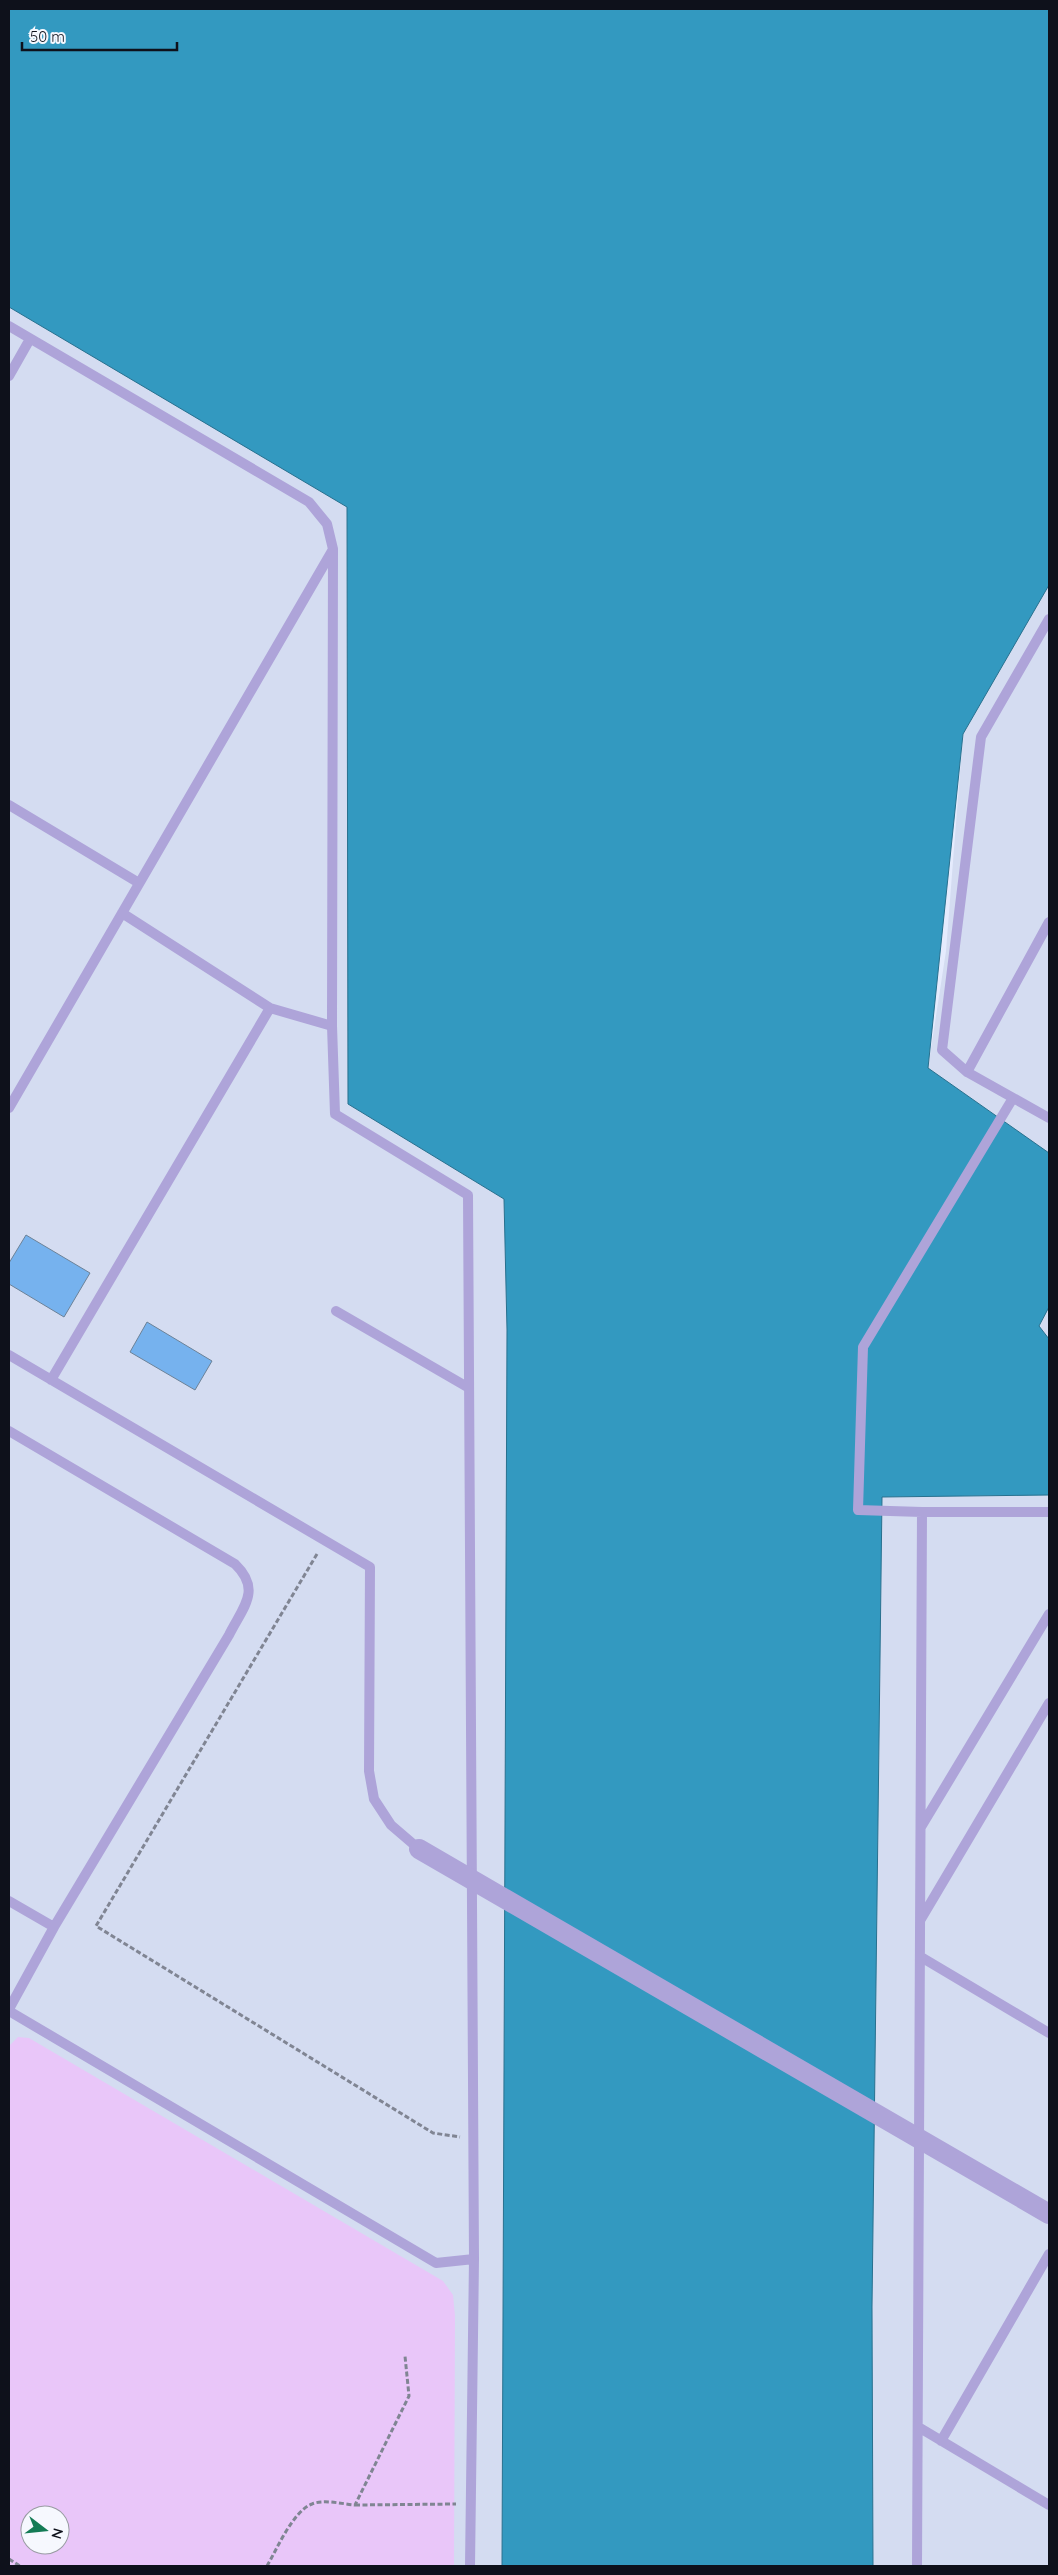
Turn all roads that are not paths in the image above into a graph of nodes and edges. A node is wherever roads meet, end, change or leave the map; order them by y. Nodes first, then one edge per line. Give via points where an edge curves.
1 (9, 326) edge
2 (30, 339) junction
3 (9, 376) edge
4 (333, 549) junction
5 (1049, 619) edge
6 (9, 806) edge
7 (140, 883) junction
8 (122, 913) junction
9 (1049, 922) edge
10 (270, 1008) junction
11 (332, 1026) junction
12 (967, 1072) junction
13 (1013, 1098) junction
14 (9, 1108) edge
15 (1049, 1118) edge
16 (336, 1311) dead end
17 (9, 1355) edge
18 (51, 1380) junction
19 (469, 1388) junction
20 (9, 1431) edge
21 (922, 1512) junction
22 (1049, 1512) edge
23 (1049, 1614) edge
24 (1049, 1703) edge
25 (920, 1828) junction
26 (419, 1849) joint
27 (9, 1900) edge
28 (921, 1920) junction
29 (54, 1927) junction
30 (921, 1957) junction
31 (9, 2010) edge
32 (1049, 2034) edge
33 (1049, 2214) edge
34 (1049, 2254) edge
35 (474, 2259) junction
36 (920, 2428) junction
37 (940, 2441) junction
38 (1049, 2505) edge
39 (470, 2566) edge
40 (917, 2566) edge

1 - 2 lane
2 - 3 lane
2 - 4 lane via 309,502 327,524
4 - 7 lane
4 - 11 lane
5 - 12 lane via 981,737 942,1050
6 - 7 lane
7 - 8 lane
8 - 10 lane
8 - 14 lane
9 - 12 lane
10 - 11 lane
10 - 18 lane
11 - 19 lane via 335,1114 468,1195
12 - 13 lane
13 - 15 lane
13 - 21 lane via 863,1347 858,1510
16 - 19 lane
17 - 18 lane
18 - 26 lane via 370,1567 369,1771 374,1799 391,1824
19 - 35 lane
20 - 29 lane via 234,1564 245,1574 250,1588 228,1635
21 - 22 lane
21 - 25 lane
23 - 25 lane
24 - 28 lane
25 - 28 lane
26 - 33 street, bridge
27 - 29 lane
28 - 30 lane
29 - 31 lane
30 - 32 lane
30 - 36 lane
31 - 35 lane via 436,2263
34 - 37 lane
35 - 39 lane
36 - 37 lane
36 - 40 lane
37 - 38 lane

